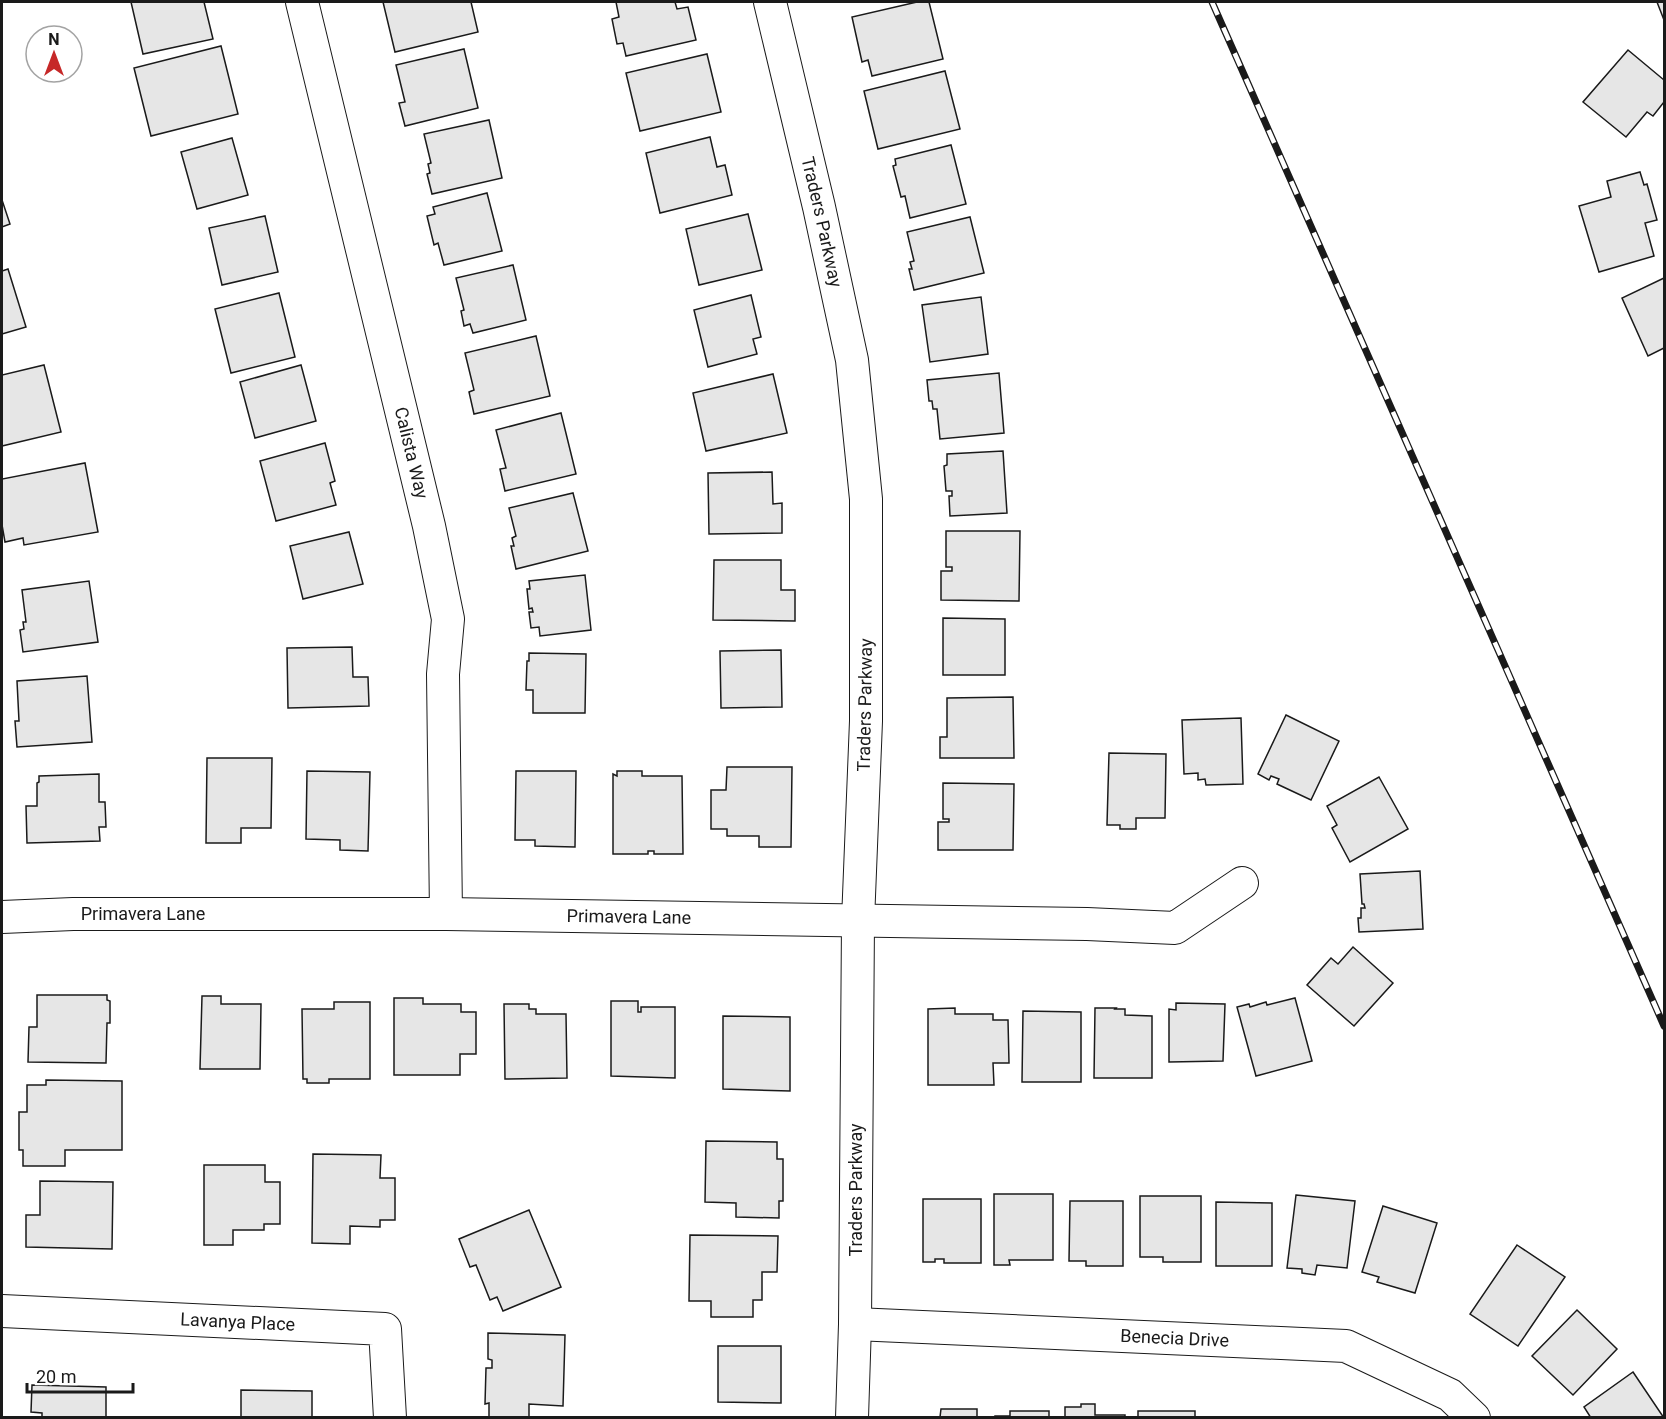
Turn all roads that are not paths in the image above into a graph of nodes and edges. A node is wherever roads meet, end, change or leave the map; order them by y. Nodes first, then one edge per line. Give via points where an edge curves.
1 (302, 2) edge
2 (770, 2) edge
3 (1242, 883) dead end
4 (446, 914) junction
5 (2, 917) edge
6 (858, 921) junction
7 (2, 1311) edge
8 (855, 1324) junction
9 (390, 1418) edge
10 (852, 1418) edge
11 (1474, 1418) edge

1 - 4 street, Calista Way via 448,619 443,674
2 - 6 street, Traders Parkway via 852,360 866,499 866,721
3 - 6 street, Primavera Lane via 1174,928
4 - 5 street, Primavera Lane
4 - 6 street, Primavera Lane
6 - 8 street, Traders Parkway
7 - 9 street, Lavanya Place via 385,1329
8 - 10 street, Traders Parkway
8 - 11 street, Benecia Drive via 1346,1346 1450,1395

